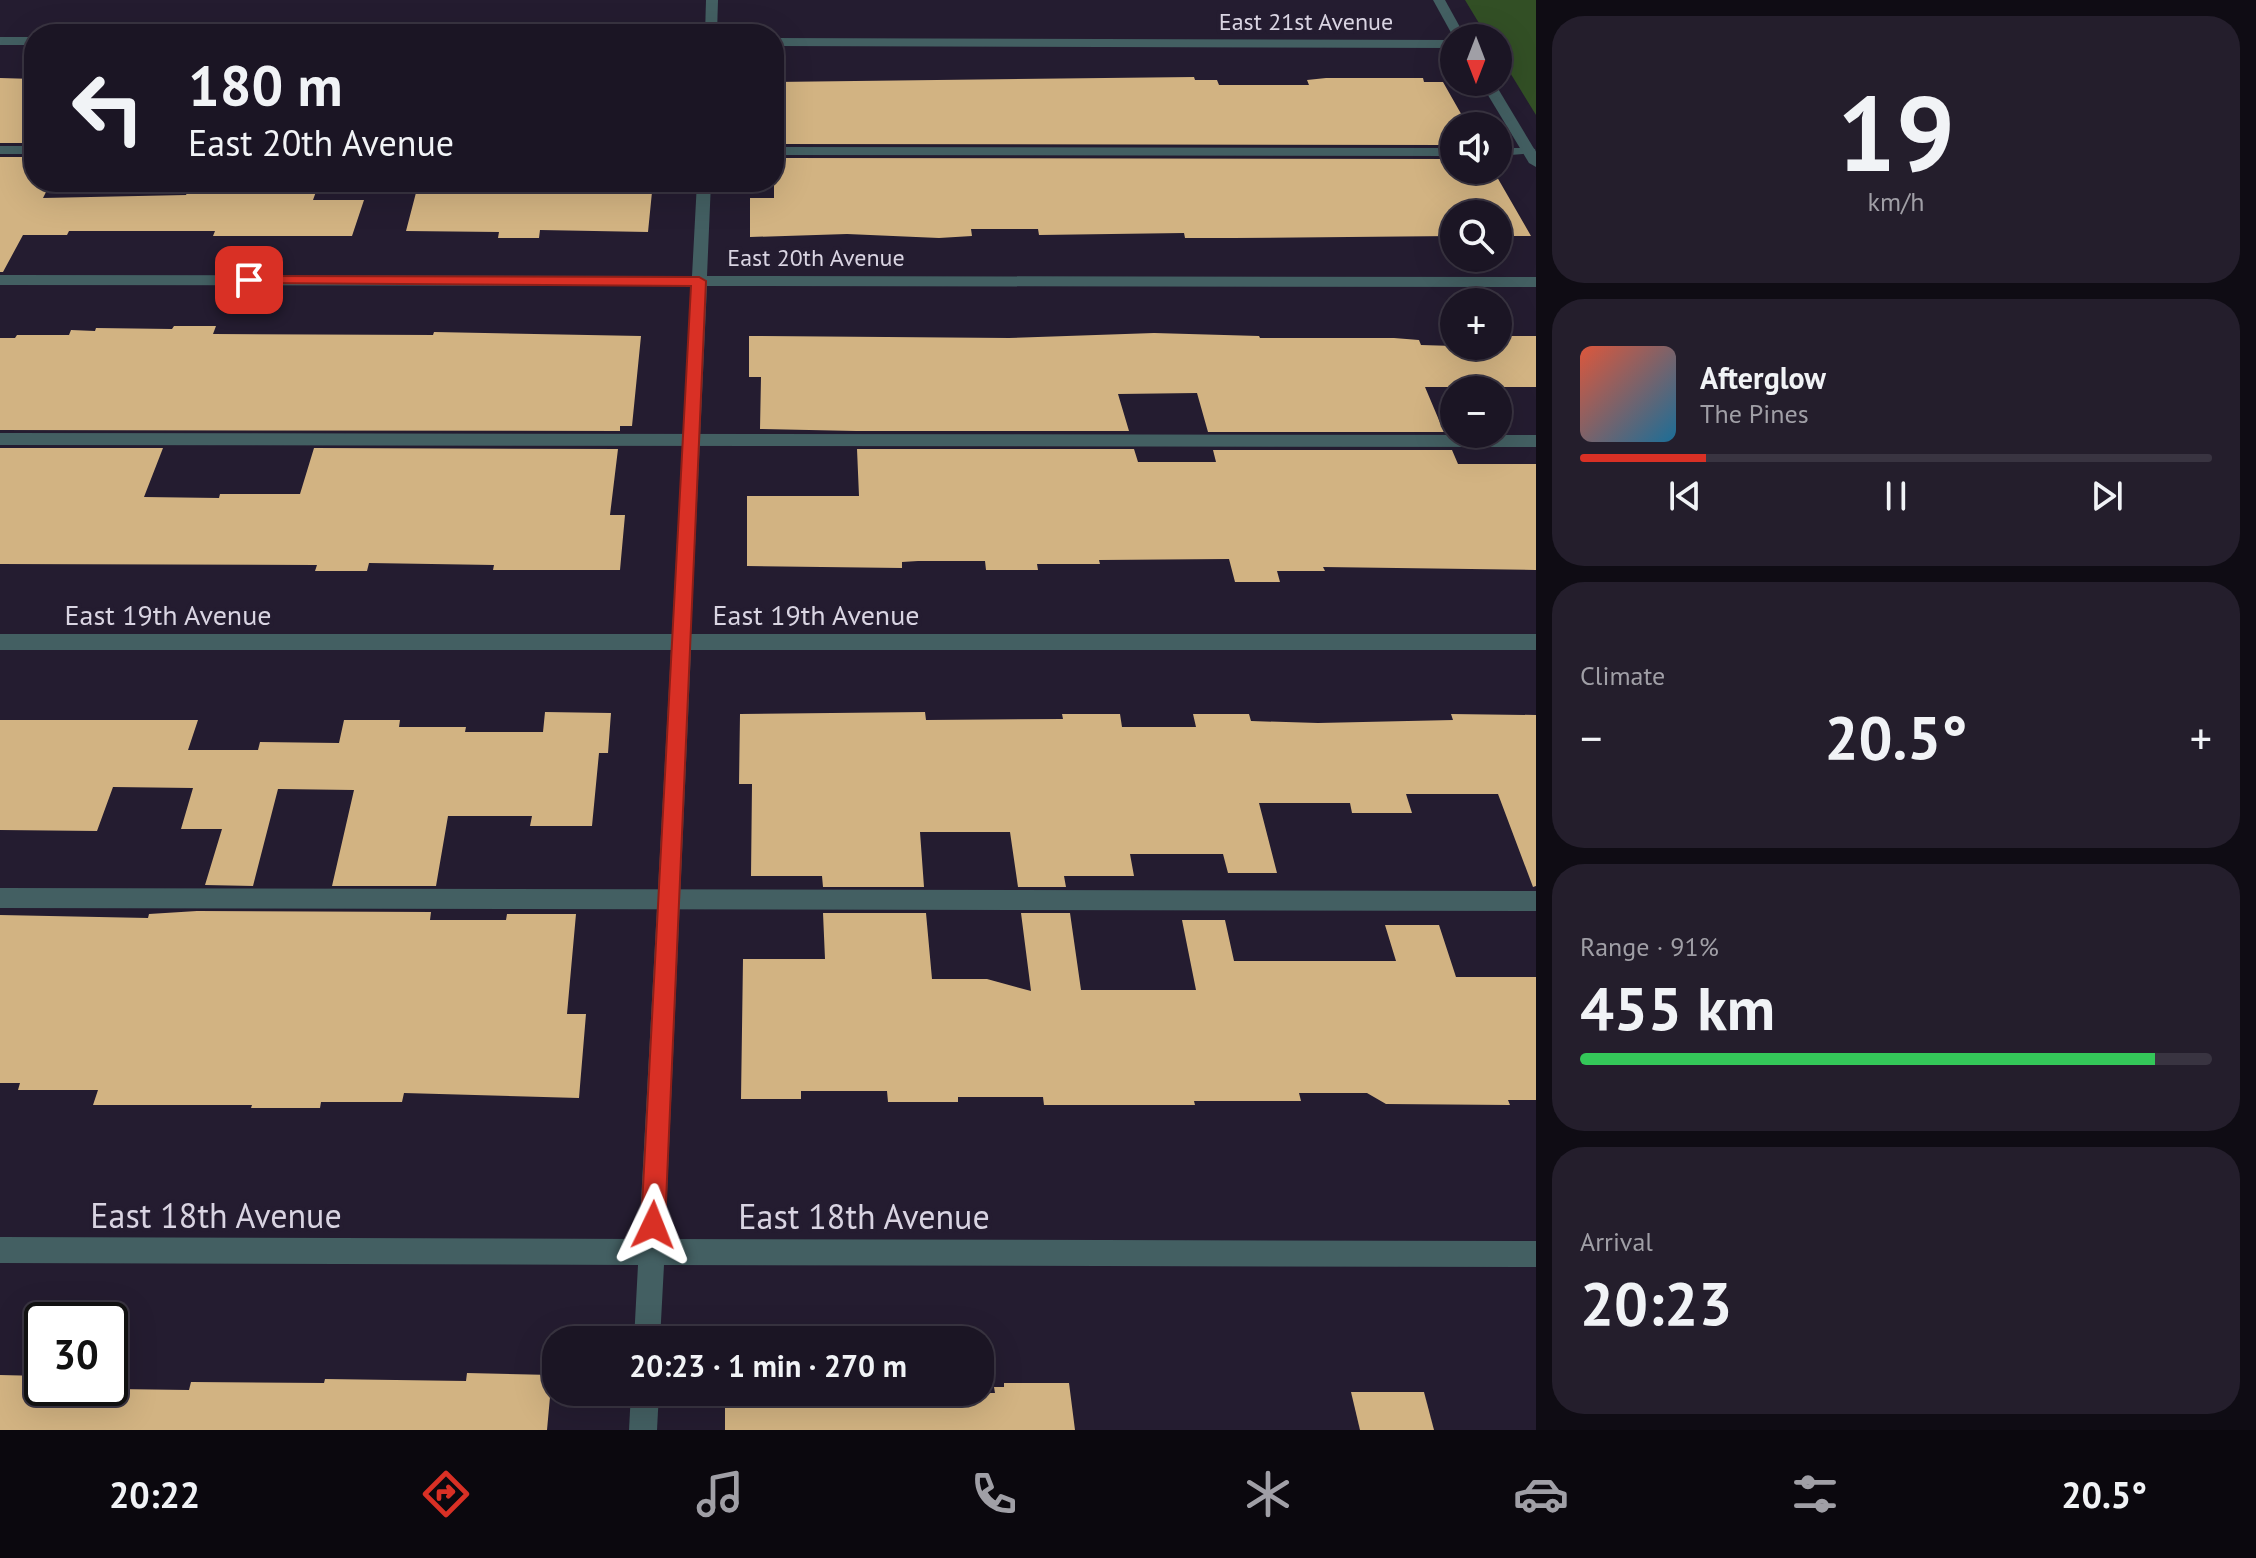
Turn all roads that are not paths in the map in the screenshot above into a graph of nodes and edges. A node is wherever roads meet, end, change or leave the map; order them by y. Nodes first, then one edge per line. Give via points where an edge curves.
1 (712, 0) edge
2 (1439, 0) edge
3 (711, 24) edge
4 (1452, 24) edge
5 (0, 41) edge
6 (24, 41) edge
7 (784, 42) edge
8 (1440, 44) edge
9 (1496, 96) edge
10 (0, 150) edge
11 (24, 150) edge
12 (784, 151) edge
13 (1440, 152) edge
14 (1512, 154) edge
15 (1533, 157) edge
16 (703, 192) edge
17 (0, 280) edge
18 (699, 281) junction
19 (1536, 282) edge
20 (0, 439) edge
21 (691, 441) junction
22 (1536, 441) edge
23 (0, 642) edge
24 (682, 642) junction
25 (1536, 642) edge
26 (0, 898) edge
27 (669, 899) junction
28 (1536, 901) edge
29 (0, 1250) edge
30 (652, 1251) junction
31 (1536, 1254) edge
32 (648, 1326) edge
33 (644, 1406) edge
34 (643, 1430) edge

1 - 3 street
2 - 4 street
5 - 6 street
7 - 8 street, East 21st Avenue
9 - 15 street
10 - 11 street
12 - 13 street
14 - 15 street
16 - 18 street
17 - 18 street, East 20th Avenue
18 - 19 street, East 20th Avenue
18 - 21 street
20 - 21 street
21 - 22 street
21 - 24 street
23 - 24 street, East 19th Avenue
24 - 25 street, East 19th Avenue
24 - 27 street
26 - 27 street
27 - 28 street
27 - 30 street
29 - 30 street, East 18th Avenue
30 - 31 street, East 18th Avenue
30 - 32 street
33 - 34 street

